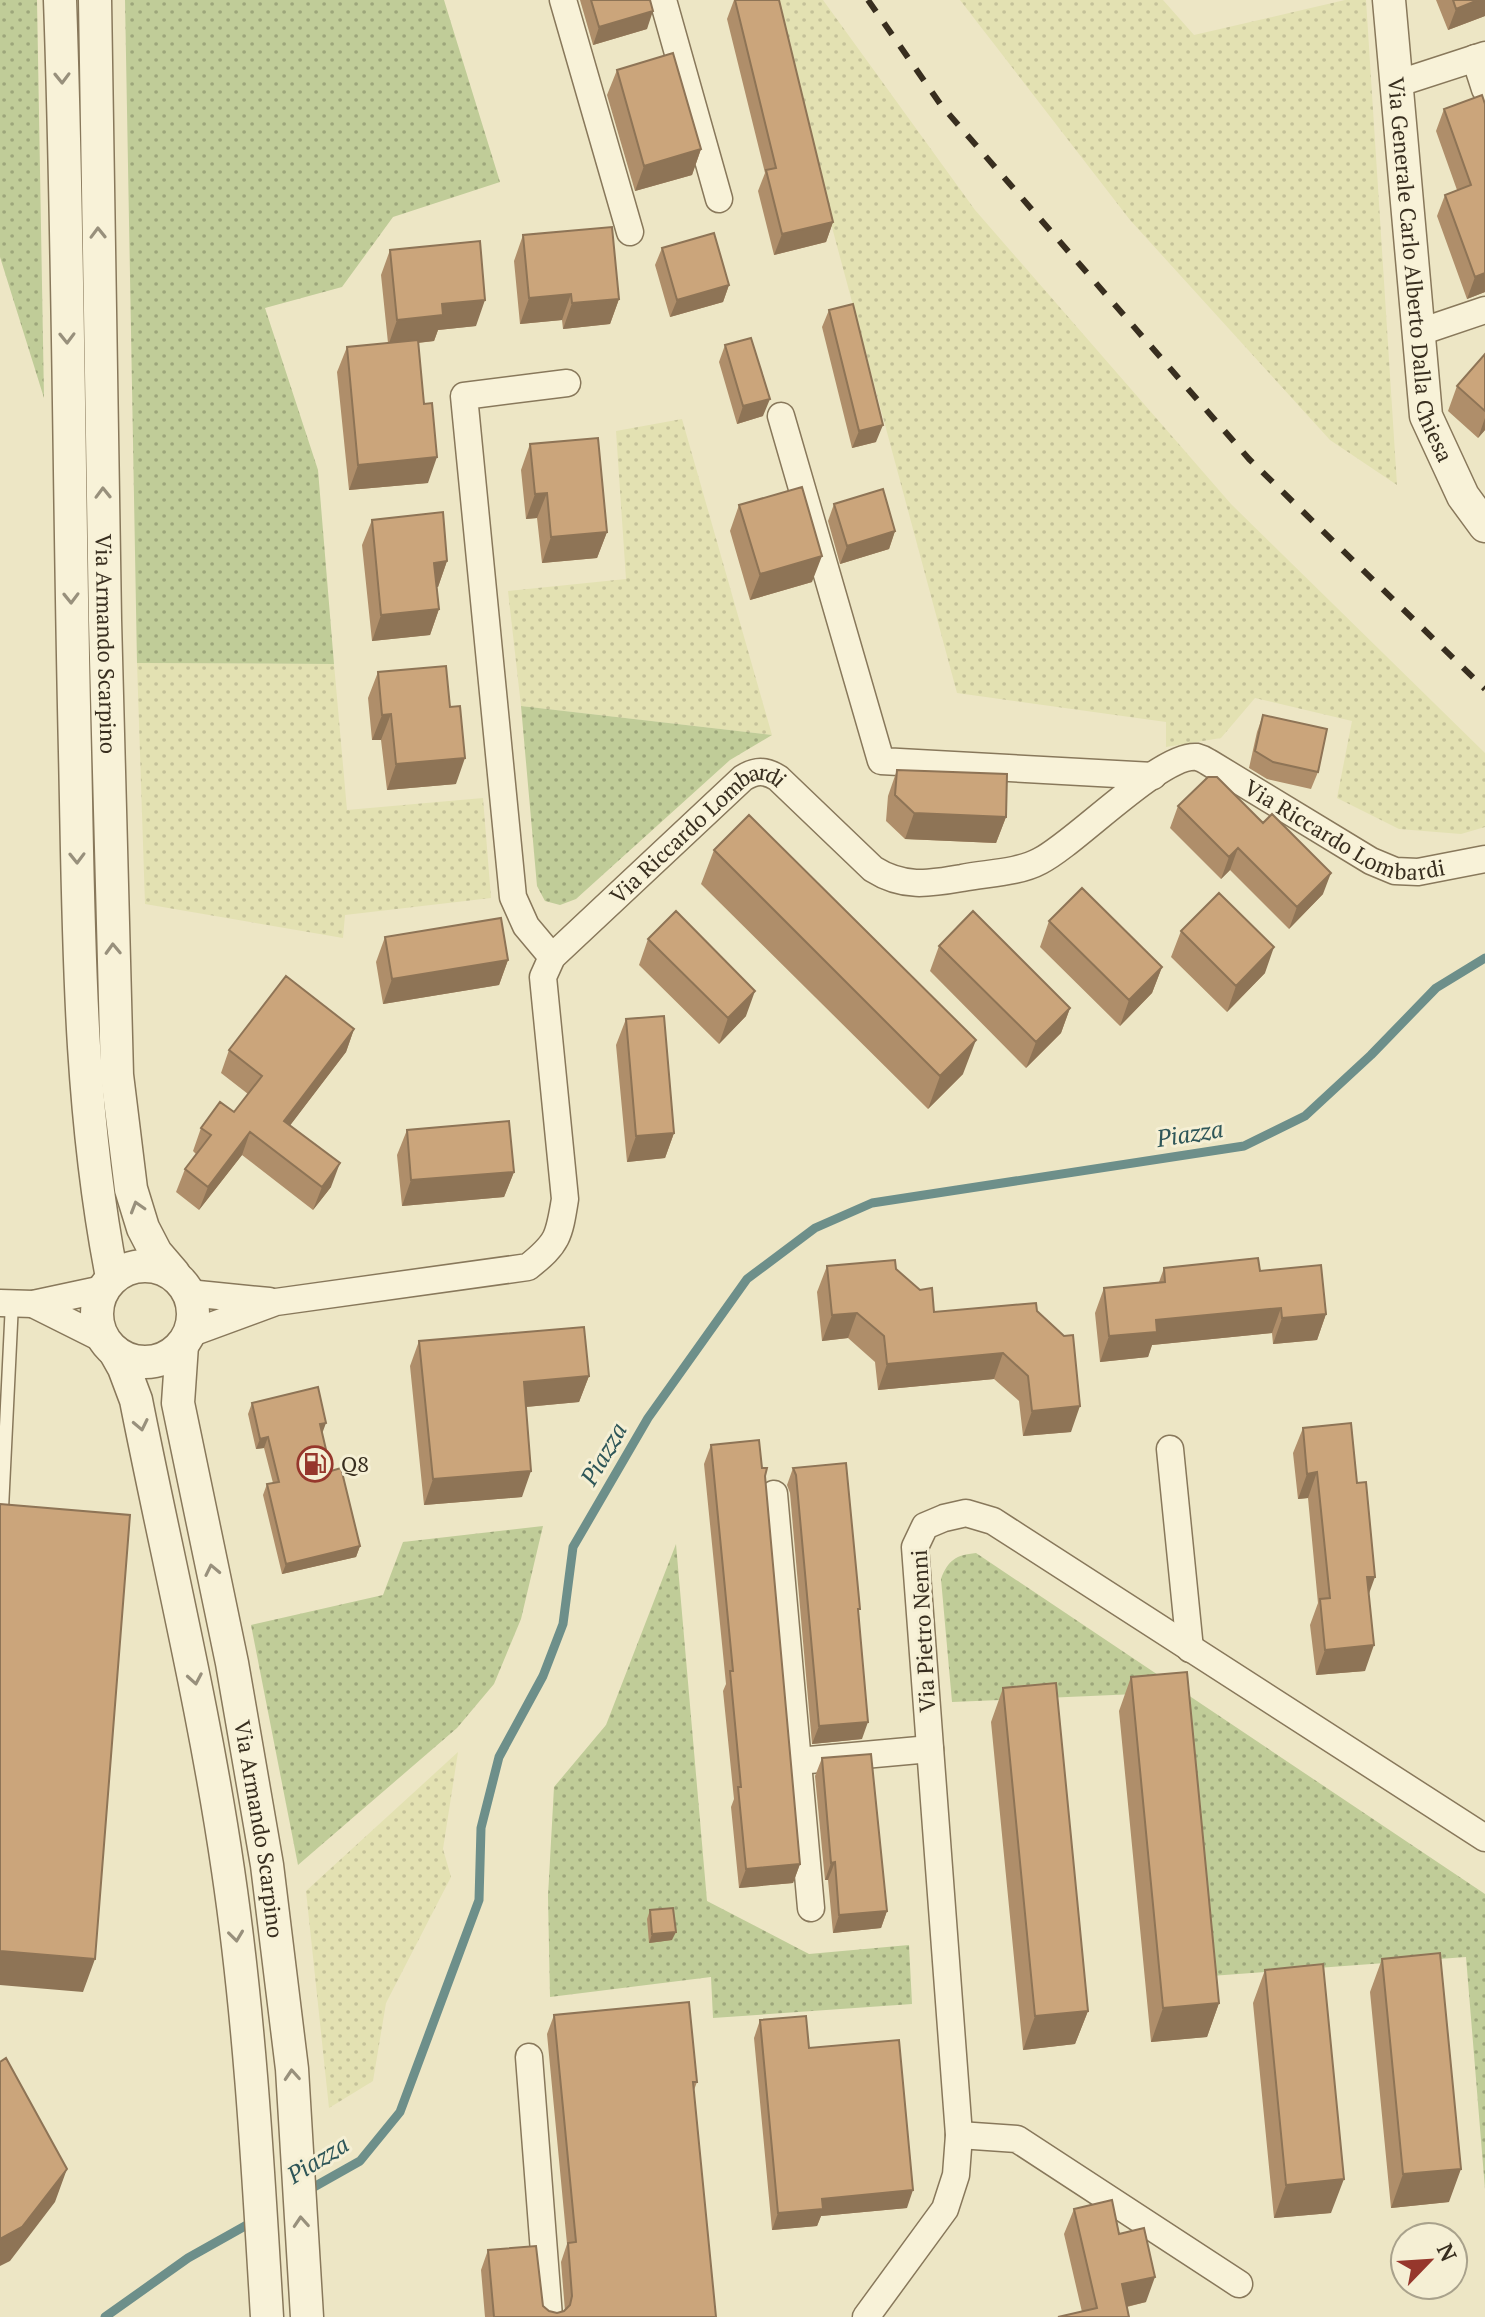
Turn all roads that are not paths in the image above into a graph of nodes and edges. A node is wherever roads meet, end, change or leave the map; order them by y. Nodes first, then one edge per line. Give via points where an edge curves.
1 (60, 0) edge
2 (95, 0) edge
3 (563, 0) edge
4 (663, 0) edge
5 (1389, 0) edge
6 (1480, 56) edge
7 (1396, 84) junction
8 (1485, 89) edge
9 (719, 199) dead end
10 (630, 232) dead end
11 (1485, 310) edge
12 (1417, 333) junction
13 (567, 383) dead end
14 (781, 416) dead end
15 (1481, 512) edge
16 (1153, 776) junction
17 (1485, 859) edge
18 (552, 957) junction
19 (107, 1283) junction
20 (181, 1284) junction
21 (276, 1302) junction
22 (15, 1304) edge
23 (186, 1339) junction
24 (109, 1346) junction
25 (1170, 1449) dead end
26 (774, 1494) dead end
27 (1, 1509) edge
28 (18, 1510) edge
29 (1190, 1649) junction
30 (930, 1749) junction
31 (798, 1761) junction
32 (1485, 1838) edge
33 (811, 1908) dead end
34 (529, 2057) dead end
35 (959, 2135) junction
36 (1239, 2284) dead end
37 (307, 2304) edge
38 (267, 2313) edge
39 (549, 2317) edge
40 (866, 2317) edge

1 -> 19 street, Via Armando Scarpino via 84,1077
20 -> 2 street, Via Armando Scarpino via 156,1253 131,1189 117,1075
3 - 10 street
4 - 9 street
5 - 7 street, Via Generale Carlo Alberto Dalla Chiesa
6 - 7 street
6 - 8 street
7 - 12 street, Via Generale Carlo Alberto Dalla Chiesa
11 - 12 street
12 - 15 street, Via Generale Carlo Alberto Dalla Chiesa via 1426,416 1463,496
13 - 18 street via 464,396 513,897 526,926
14 - 16 street via 881,761
16 - 17 street, Via Riccardo Lombardi via 1197,757 1395,871 1418,872
16 - 18 street, Via Riccardo Lombardi via 1037,863 916,884 873,869 778,778 752,772
18 - 21 street via 543,977 565,1199 559,1235 546,1252 528,1267
19 - 20 street via 135,1266 149,1265
19 - 22 street
19 - 24 street via 97,1301 96,1321
20 - 21 street
20 - 23 street via 192,1302 193,1322
21 - 23 street
22 - 24 street
22 - 27 lane
23 - 24 street via 170,1356 156,1361 128,1359
37 -> 23 street, Via Armando Scarpino via 292,2069 267,1865 178,1403
24 -> 38 street, Via Armando Scarpino via 136,1400 194,1670 228,1870 252,2073
25 - 29 street
26 - 31 street
27 - 28 lane
29 - 30 street, Via Pietro Nenni via 993,1521 966,1513 944,1518 925,1526 915,1547
29 - 32 street, Via Pietro Nenni
30 - 31 street
30 - 35 street, Via Pietro Nenni
31 - 33 street
34 - 39 street
35 - 36 street via 1017,2139
35 - 40 street, Via Pietro Nenni via 956,2175 945,2209

